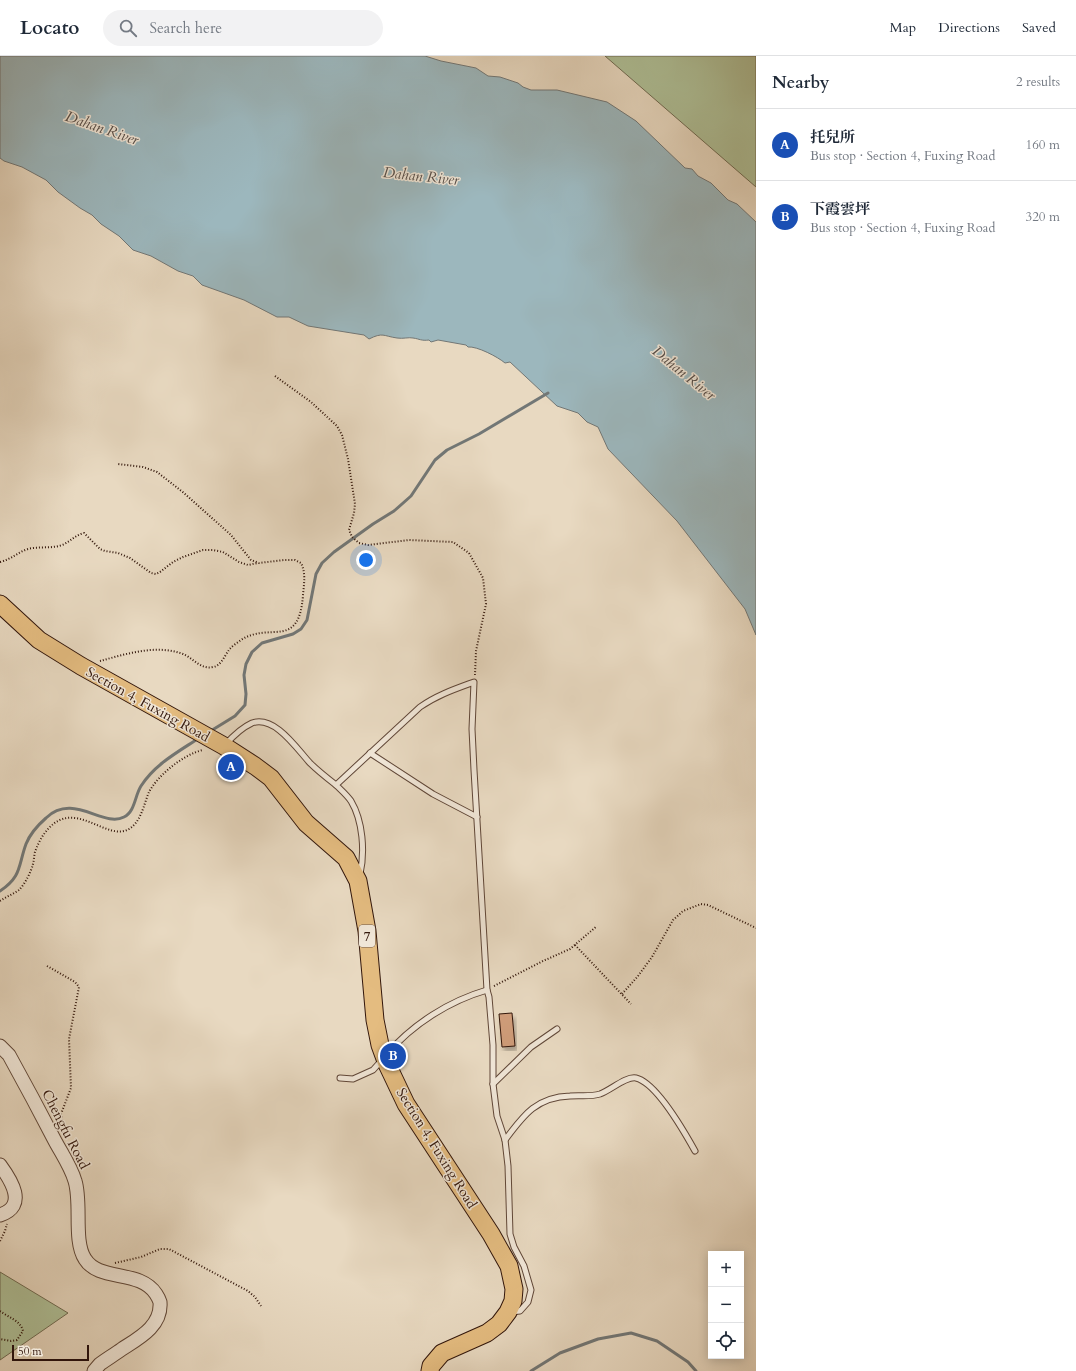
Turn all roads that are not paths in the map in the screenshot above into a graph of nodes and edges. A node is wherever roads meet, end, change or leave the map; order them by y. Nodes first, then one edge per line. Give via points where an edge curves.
1 (0, 604) edge
2 (224, 746) junction
3 (370, 753) junction
4 (336, 785) junction
5 (477, 817) junction
6 (358, 881) junction
7 (487, 990) junction
8 (557, 1029) dead end
9 (0, 1046) edge
10 (385, 1057) junction
11 (340, 1078) dead end
12 (493, 1084) junction
13 (505, 1140) junction
14 (695, 1151) dead end
15 (0, 1165) edge
16 (3, 1214) edge
17 (508, 1312) junction
18 (94, 1371) edge
19 (430, 1371) edge

1 - 2 main road, Section 4, Fuxing Road / 7 via 39,640
2 - 4 lane via 239,731 253,723 263,722 272,725 287,737 321,774
2 - 6 main road, Section 4, Fuxing Road / 7 via 271,778 306,823 346,858
3 - 4 lane
3 - 5 lane via 433,794
3 - 5 lane via 430,700 474,682 472,729
4 - 6 lane via 351,802 359,823 362,865
5 - 7 lane
6 - 10 main road, Section 4, Fuxing Road / 7 via 367,931 375,1020
7 - 10 lane via 472,994 440,1010 397,1043
7 - 12 lane via 493,1045
8 - 12 lane via 531,1047
9 - 18 street, Chengfu Road via 9,1055 75,1180 79,1210 78,1232 84,1258 89,1264 104,1272 145,1284 160,1300 160,1311 149,1330 100,1364
10 - 11 lane via 374,1070 353,1079
10 - 17 main road, Section 4, Fuxing Road / 7 via 406,1104 509,1266 514,1289 513,1301
12 - 13 lane via 496,1116
13 - 14 lane via 521,1119 538,1104 554,1097 594,1096 627,1079 636,1078 649,1085 665,1103
13 - 17 lane via 510,1234 531,1290 528,1302 520,1311
15 - 16 street via 15,1190 15,1201
17 - 19 main road, Section 4, Fuxing Road / 7 via 499,1324 487,1333 442,1353

